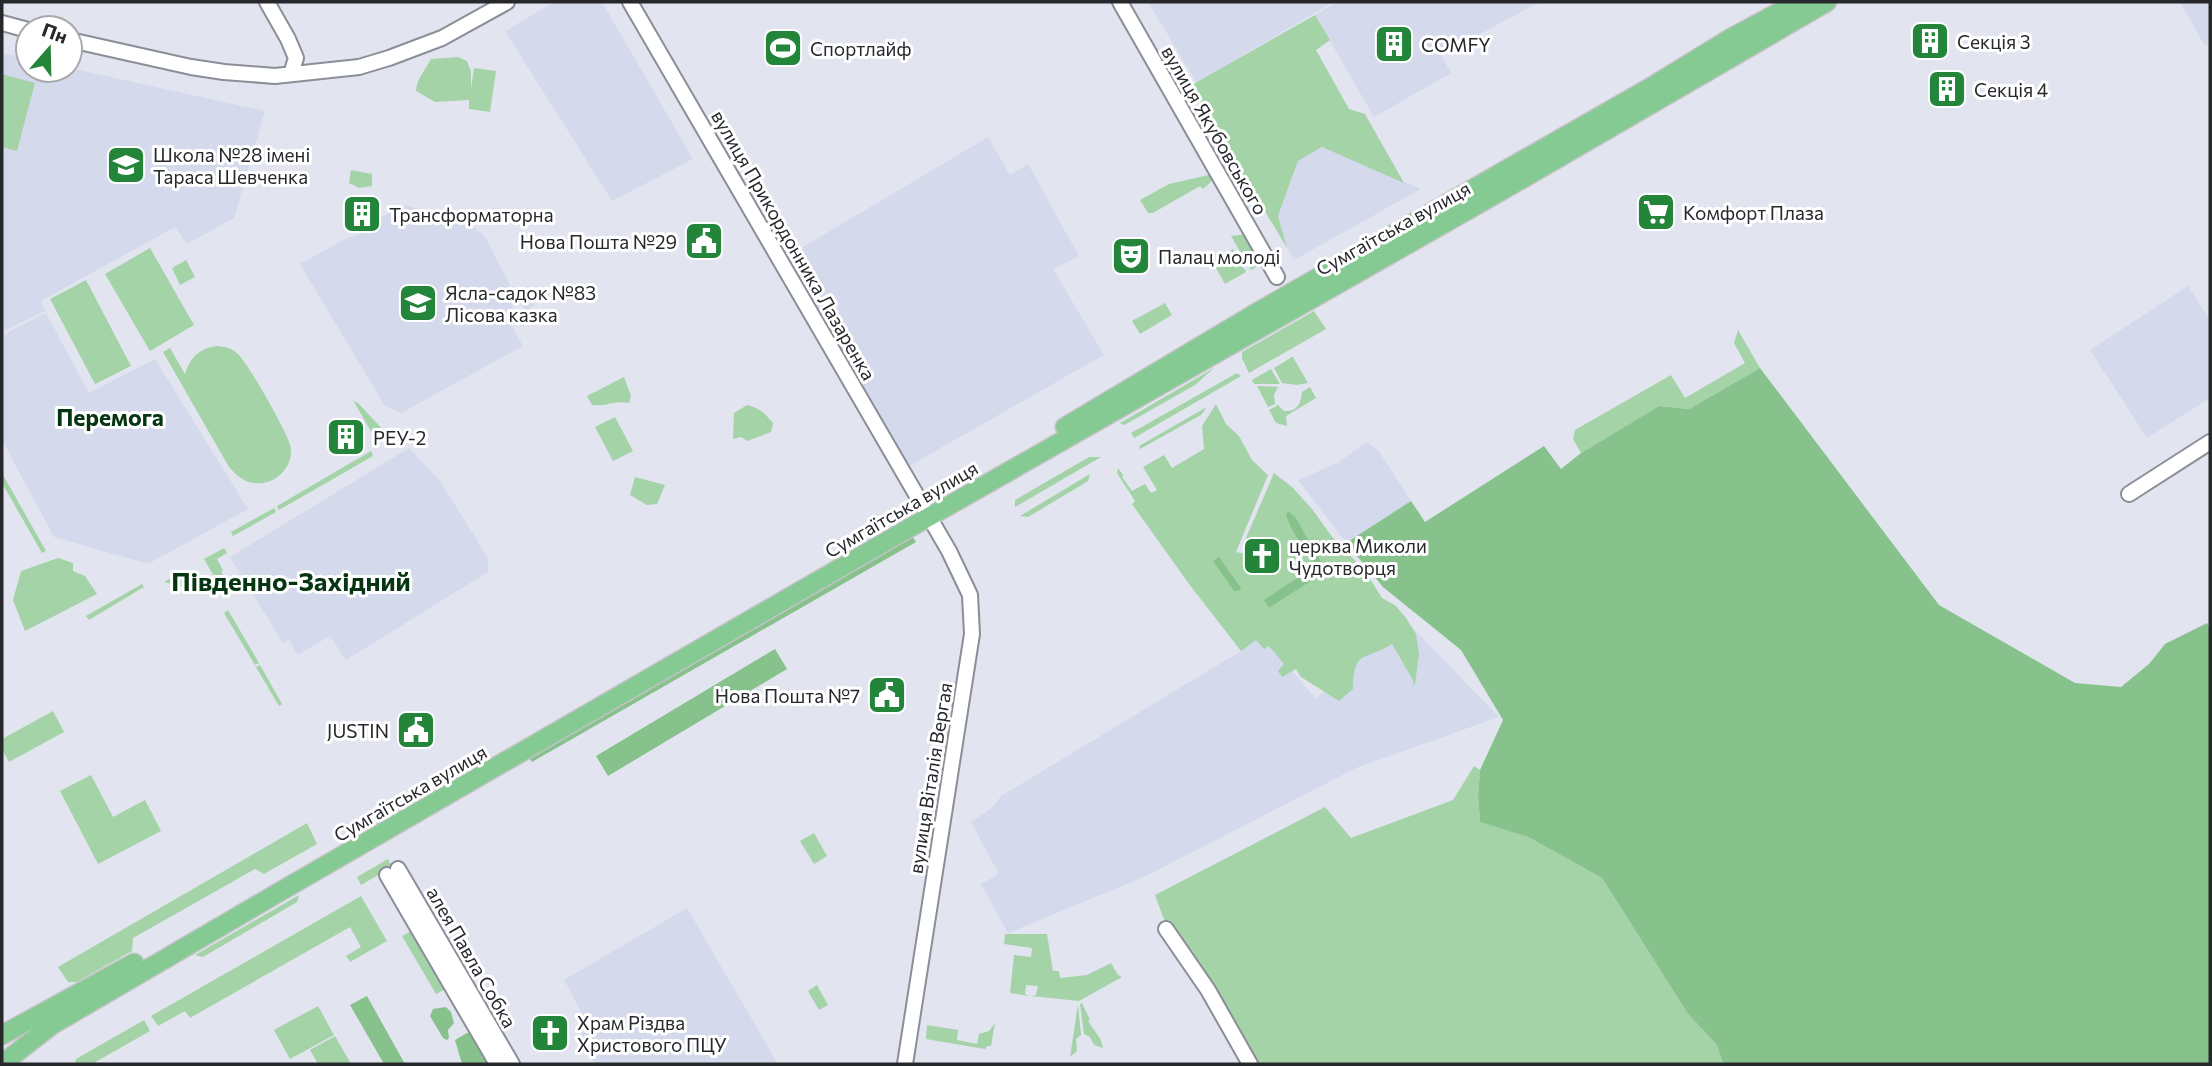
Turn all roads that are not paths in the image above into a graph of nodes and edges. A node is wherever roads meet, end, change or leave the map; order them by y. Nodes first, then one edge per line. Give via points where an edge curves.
1 (267, 2) edge
2 (507, 2) edge
3 (630, 2) edge
4 (1120, 2) edge
5 (1798, 2) edge
6 (1827, 2) edge
7 (84, 43) edge
8 (291, 74) junction
9 (1278, 277) dead end
10 (2210, 442) edge
11 (2129, 494) dead end
12 (927, 512) junction
13 (1166, 929) dead end
14 (2, 1035) edge
15 (2, 1064) edge
16 (497, 1064) edge
17 (512, 1064) edge
18 (905, 1064) edge
19 (1250, 1064) edge

1 - 8 street via 296,58
2 - 8 street via 442,38 389,58 359,67
3 - 12 street, вулиця Прикордонника Лазаренка
4 - 9 street, вулиця Якубовського
5 - 12 main road, Сумгаїтська вулиця
6 - 12 main road, Сумгаїтська вулиця via 1229,348
7 - 8 street via 208,71
10 - 11 street
12 - 14 main road, Сумгаїтська вулиця
12 - 15 main road, Сумгаїтська вулиця via 52,1025
12 - 18 street, вулиця Віталія Вергая via 967,586 973,624
13 - 19 street
16 - 17 street, алея Павла Собка via 393,872

